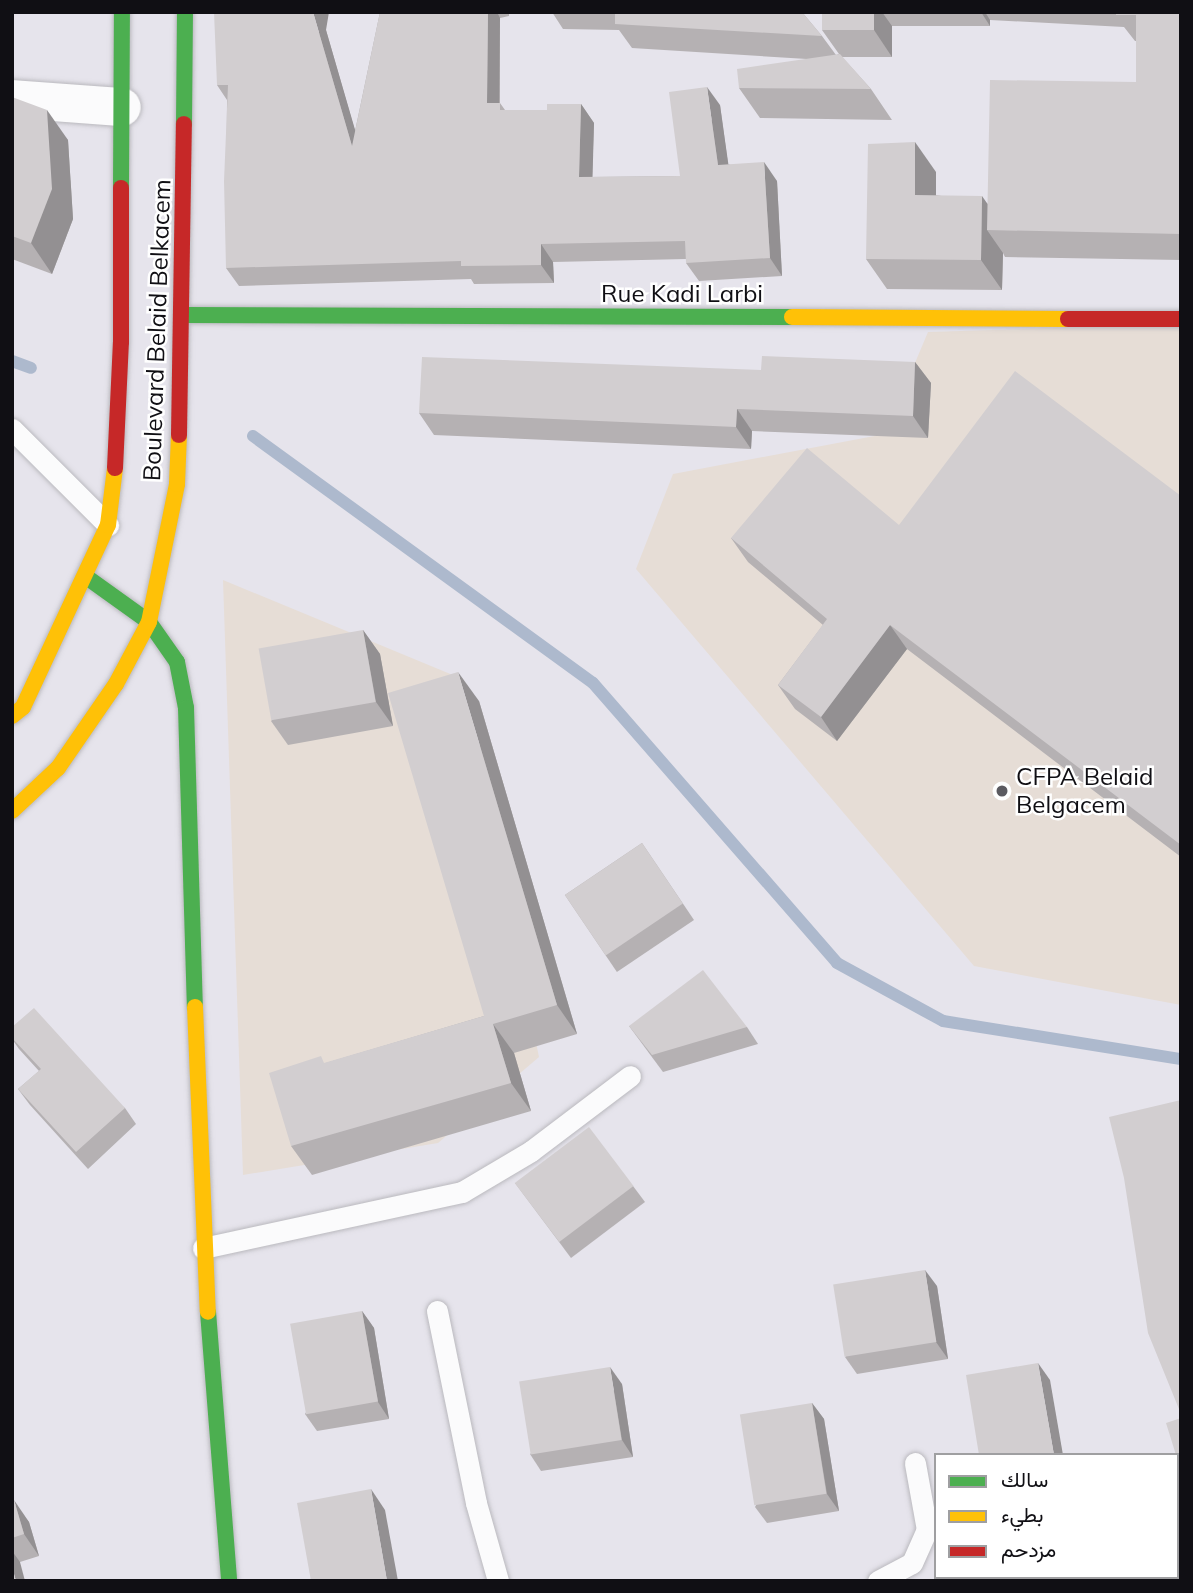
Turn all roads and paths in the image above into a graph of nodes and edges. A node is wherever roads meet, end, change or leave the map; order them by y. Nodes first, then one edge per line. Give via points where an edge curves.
1 (122, 12) edge
2 (185, 12) edge
3 (12, 99) edge
4 (122, 107) junction
5 (184, 315) junction
6 (1181, 319) edge
7 (12, 429) edge
8 (108, 525) junction
9 (85, 576) junction
10 (149, 622) junction
11 (12, 716) edge
12 (12, 811) edge
13 (630, 1076) dead end
14 (203, 1248) junction
15 (437, 1311) dead end
16 (915, 1463) dead end
17 (229, 1581) edge
18 (498, 1581) edge
19 (878, 1581) edge

1 - 4 street, Boulevard Belaid Belkacem
2 - 5 street, Boulevard Belaid Belkacem
3 - 4 street
4 - 8 street, Boulevard Belaid Belkacem via 121,342
5 - 6 street, Rue Kadi Larbi
5 - 10 street, Boulevard Belaid Belkacem via 177,484
7 - 8 lane
8 - 9 street, Boulevard Belaid Belkacem
9 - 10 street
9 - 11 street, Boulevard Belaid Belkacem via 23,707
10 - 12 street, Boulevard Belaid Belkacem via 116,684 58,768
10 - 14 street via 177,662 186,708
13 - 14 lane via 531,1151 462,1192
14 - 17 street
15 - 18 lane via 476,1503
16 - 19 lane via 927,1530 912,1563

